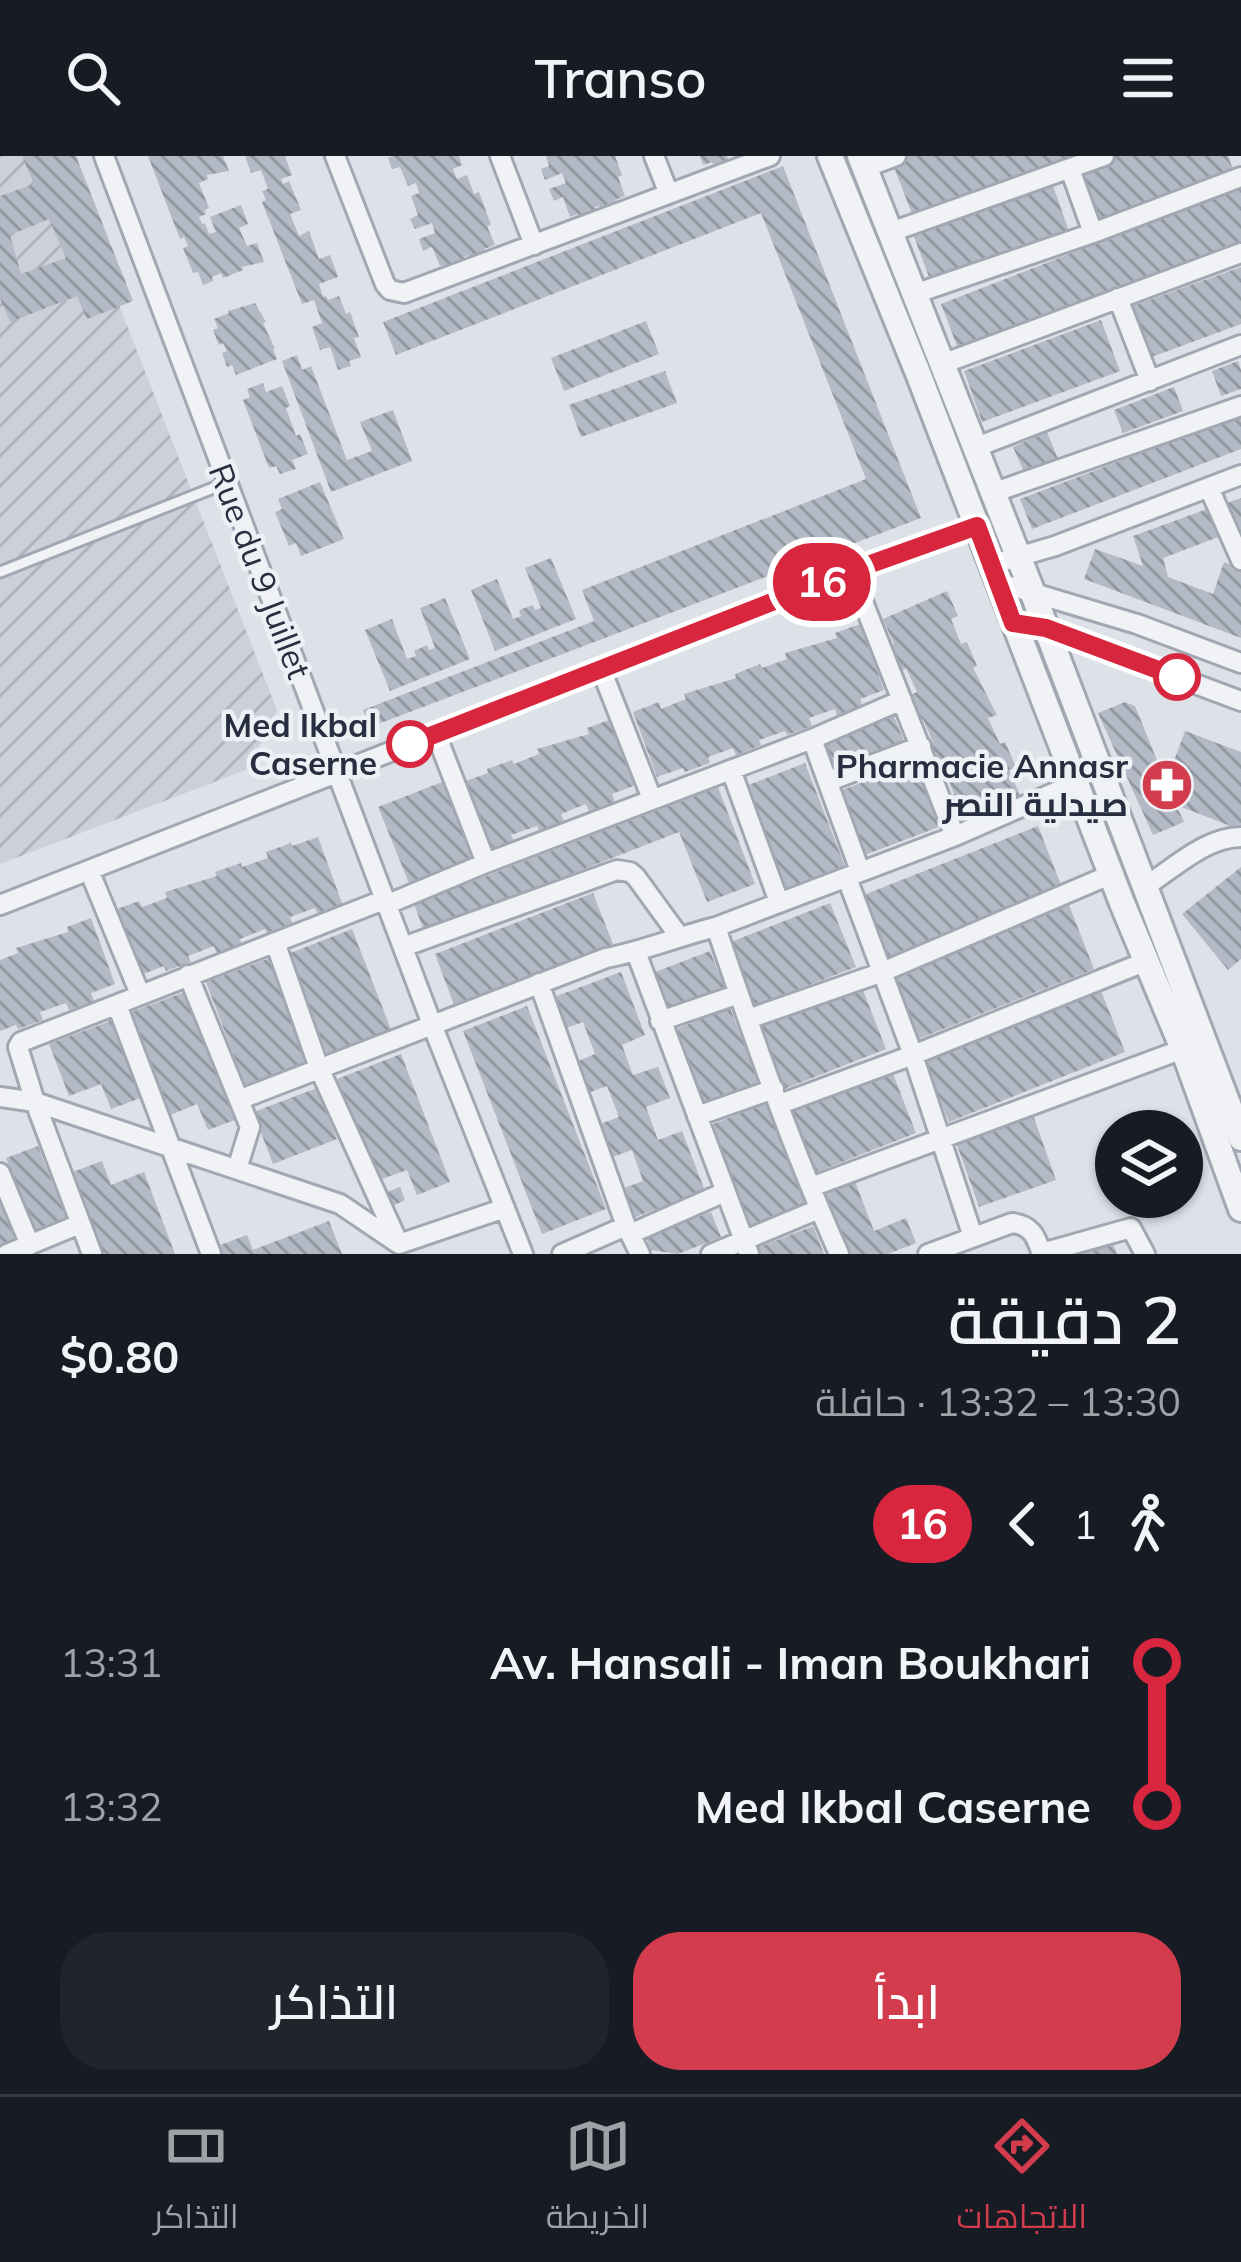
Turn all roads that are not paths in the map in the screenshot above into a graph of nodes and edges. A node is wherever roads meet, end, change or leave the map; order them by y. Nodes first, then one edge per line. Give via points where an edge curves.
1 (104, 156) edge
2 (335, 156) edge
3 (500, 156) edge
4 (654, 156) edge
5 (770, 156) edge
6 (830, 156) edge
7 (896, 156) edge
8 (1104, 156) edge
9 (862, 162) edge
10 (1070, 169) junction
11 (1241, 177) edge
12 (669, 194) junction
13 (891, 232) junction
14 (1093, 233) junction
15 (534, 245) junction
16 (1241, 253) edge
17 (914, 294) junction
18 (1118, 298) junction
19 (1241, 345) edge
20 (942, 364) junction
21 (1150, 381) junction
22 (1241, 406) edge
23 (974, 448) junction
24 (1241, 476) edge
25 (226, 483) junction
26 (1209, 488) junction
27 (992, 493) junction
28 (977, 526) junction
29 (1019, 557) junction
30 (1241, 560) edge
31 (851, 571) junction
32 (0, 572) edge
33 (994, 574) junction
34 (1032, 591) junction
35 (1013, 623) junction
36 (1046, 628) junction
37 (1241, 663) edge
38 (602, 669) junction
39 (902, 700) junction
40 (1241, 700) edge
41 (436, 734) junction
42 (812, 739) junction
43 (921, 746) junction
44 (731, 770) junction
45 (337, 773) junction
46 (829, 781) junction
47 (1076, 783) junction
48 (652, 800) junction
49 (955, 836) junction
50 (1241, 837) edge
51 (486, 863) junction
52 (89, 870) junction
53 (854, 874) junction
54 (1112, 874) junction
55 (1146, 886) junction
56 (387, 902) junction
57 (779, 902) junction
58 (0, 905) edge
59 (716, 928) junction
60 (679, 936) junction
61 (275, 942) junction
62 (403, 947) junction
63 (636, 952) junction
64 (1147, 961) junction
65 (880, 973) junction
66 (188, 976) junction
67 (539, 983) junction
68 (140, 994) junction
69 (739, 994) junction
70 (117, 1005) junction
71 (748, 1019) junction
72 (660, 1021) junction
73 (433, 1027) junction
74 (1183, 1049) junction
75 (913, 1055) junction
76 (319, 1068) junction
77 (0, 1097) edge
78 (777, 1097) junction
79 (241, 1099) junction
80 (35, 1102) junction
81 (697, 1116) junction
82 (1241, 1138) edge
83 (940, 1140) junction
84 (171, 1148) junction
85 (237, 1168) junction
86 (0, 1173) edge
87 (811, 1187) junction
88 (725, 1192) junction
89 (506, 1208) junction
90 (1241, 1208) edge
91 (819, 1209) junction
92 (80, 1224) junction
93 (628, 1230) junction
94 (973, 1238) junction
95 (30, 1245) junction
96 (747, 1248) edge
97 (395, 1249) edge
98 (934, 1253) edge
99 (7, 1254) edge
100 (92, 1254) edge
101 (212, 1254) edge
102 (523, 1254) edge
103 (562, 1254) edge
104 (640, 1254) edge
105 (711, 1254) edge
106 (838, 1254) edge
107 (1042, 1254) edge
108 (1145, 1254) edge

1 - 25 street, Rue du 9 Juillet
2 - 15 street via 391,290 404,293
3 - 15 street
4 - 12 street
5 - 12 street
6 - 28 street
7 - 9 street
8 - 10 street
9 - 13 street
10 - 13 street
10 - 14 street
11 - 14 street
12 - 15 street
13 - 17 street
14 - 17 street
16 - 18 street
17 - 20 street
18 - 20 street
18 - 21 street
19 - 21 street
20 - 23 street
21 - 23 street
22 - 27 street
23 - 27 street
24 - 26 street
25 - 32 lane
25 - 45 street, Rue du 9 Juillet
26 - 29 street
26 - 30 street
27 - 29 street
28 - 31 street
28 - 33 street
29 - 33 street
29 - 34 street
31 - 38 street
31 - 39 street
33 - 34 street
33 - 35 street
34 - 36 street
34 - 37 street
35 - 36 street
35 - 47 street
36 - 40 street
36 - 55 street
38 - 41 street
38 - 48 street
39 - 42 street
39 - 43 street
41 - 45 street
41 - 51 street
42 - 44 street
42 - 46 street
43 - 46 street
43 - 49 street
44 - 48 street
44 - 57 street
45 - 52 street
45 - 56 street, Rue du 9 Juillet
46 - 53 street
47 - 49 street
47 - 54 street
48 - 51 street
49 - 53 street
50 - 55 street via 1211,844
51 - 56 street
52 - 58 street
52 - 68 street
53 - 57 street
53 - 65 street
54 - 64 street
54 - 65 street
55 - 82 street
56 - 61 street
56 - 62 street, Rue du 9 Juillet
57 - 59 street
59 - 60 street
59 - 69 street
60 - 62 street via 624,869
60 - 63 street
61 - 66 street
61 - 76 street
62 - 73 street, Rue du 9 Juillet
63 - 67 street
63 - 72 street
64 - 74 street
64 - 75 street
65 - 71 street
65 - 75 street
66 - 68 street
66 - 79 street
67 - 73 street
67 - 93 street
68 - 70 street
69 - 71 street
69 - 72 street
70 - 80 street via 21,1042
70 - 84 street
71 - 78 street
72 - 81 street
73 - 76 street
73 - 89 street, Rue du 9 Juillet
74 - 83 street
74 - 90 street
75 - 78 street
75 - 83 street
76 - 79 street
76 - 97 street
77 - 80 street
78 - 81 street
78 - 87 street
79 - 85 street via 250,1126
80 - 84 street
80 - 92 street
81 - 88 street
83 - 87 street
83 - 94 street
84 - 85 street
84 - 101 street
85 - 97 street via 340,1204
86 - 95 street
87 - 91 street
88 - 93 street
88 - 96 street
89 - 97 street
89 - 102 street, Rue du 9 Juillet
91 - 96 street
91 - 106 street
92 - 95 street
92 - 100 street
93 - 103 street
93 - 104 street
94 - 98 street
94 - 107 street via 1022,1224
95 - 99 street
96 - 105 street
107 - 108 street via 1131,1228

